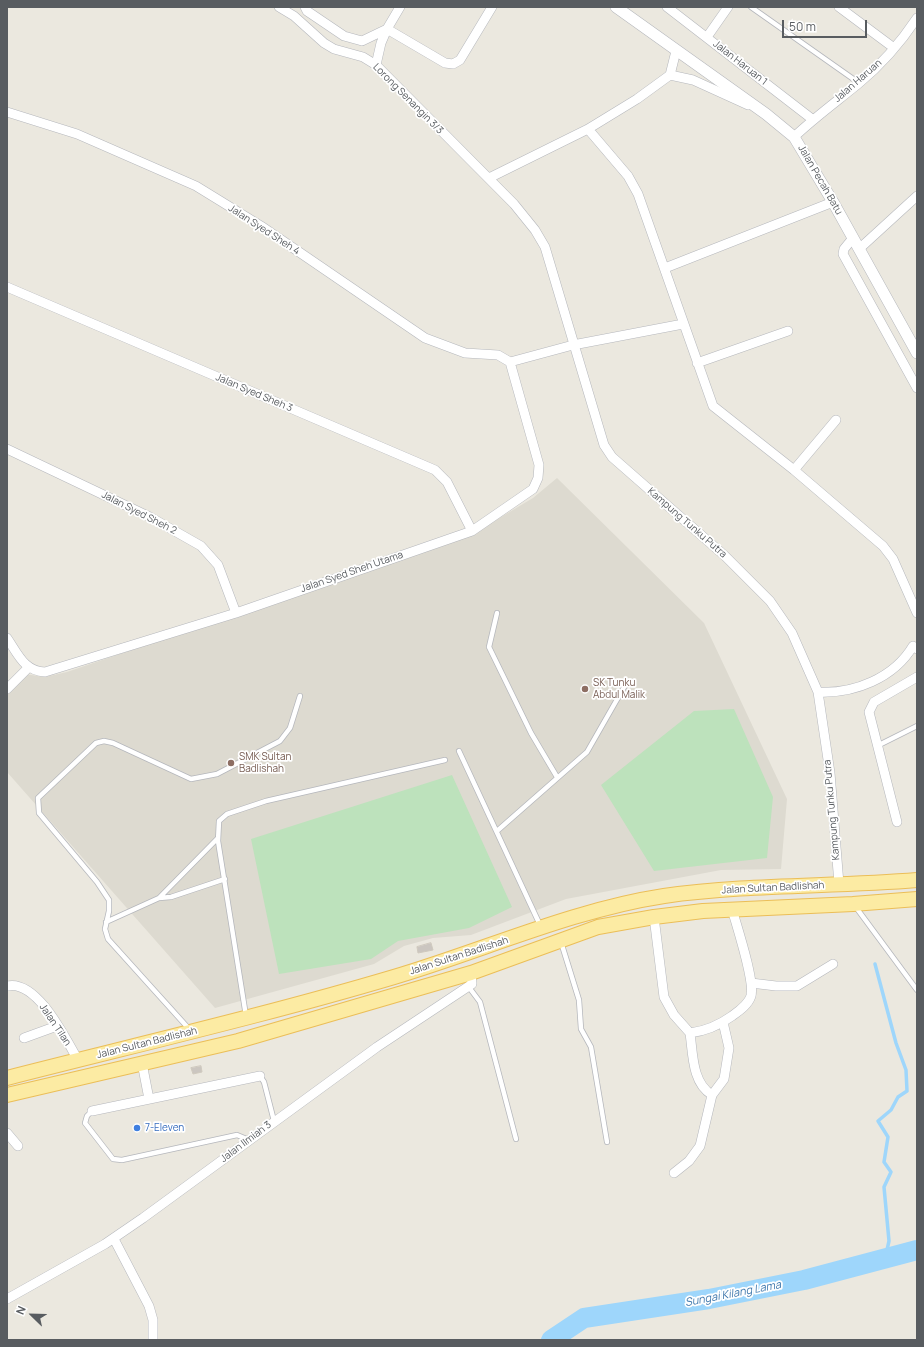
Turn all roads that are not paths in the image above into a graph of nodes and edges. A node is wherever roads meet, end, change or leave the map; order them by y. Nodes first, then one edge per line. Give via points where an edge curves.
1 (279, 7) edge
2 (306, 7) edge
3 (400, 7) edge
4 (492, 7) edge
5 (616, 7) edge
6 (667, 7) edge
7 (728, 7) edge
8 (751, 7) edge
9 (839, 7) edge
10 (917, 18) edge
11 (387, 29) junction
12 (707, 37) junction
13 (894, 48) junction
14 (676, 51) junction
15 (376, 65) junction
16 (670, 75) junction
17 (859, 83) junction
18 (7, 112) edge
19 (766, 114) junction
20 (812, 119) junction
21 (588, 129) junction
22 (794, 137) junction
23 (489, 178) junction
24 (917, 196) edge
25 (834, 202) junction
26 (853, 238) junction
27 (859, 249) junction
28 (665, 268) junction
29 (7, 287) edge
30 (683, 324) junction
31 (788, 331) dead end
32 (573, 345) junction
33 (917, 352) edge
34 (510, 362) junction
35 (697, 363) junction
36 (917, 388) edge
37 (836, 420) dead end
38 (7, 449) edge
39 (794, 470) junction
40 (472, 530) junction
41 (236, 613) junction
42 (497, 613) dead end
43 (917, 613) edge
44 (917, 637) edge
45 (7, 638) edge
46 (915, 648) edge
47 (32, 670) junction
48 (917, 677) edge
49 (627, 682) dead end
50 (7, 689) edge
51 (818, 692) junction
52 (300, 696) dead end
53 (917, 726) edge
54 (879, 745) junction
55 (460, 751) dead end
56 (445, 760) dead end
57 (557, 777) junction
58 (897, 822) dead end
59 (497, 831) junction
60 (218, 838) junction
61 (226, 879) junction
62 (917, 880) edge
63 (839, 884) junction
64 (159, 898) junction
65 (917, 899) edge
66 (853, 904) junction
67 (732, 909) junction
68 (654, 917) junction
69 (106, 922) junction
70 (541, 929) junction
71 (560, 940) junction
72 (833, 964) dead end
73 (469, 980) junction
74 (751, 983) junction
75 (7, 986) edge
76 (917, 990) edge
77 (275, 1010) junction
78 (247, 1018) junction
79 (723, 1022) junction
80 (57, 1026) junction
81 (282, 1028) junction
82 (192, 1032) junction
83 (690, 1033) junction
84 (24, 1038) dead end
85 (78, 1060) junction
86 (142, 1063) junction
87 (260, 1076) joint
88 (7, 1078) edge
89 (712, 1095) junction
90 (7, 1096) edge
91 (149, 1099) junction
92 (92, 1112) joint
93 (274, 1121) junction
94 (7, 1133) edge
95 (516, 1139) dead end
96 (249, 1140) junction
97 (607, 1142) dead end
98 (18, 1146) dead end
99 (674, 1174) dead end
100 (114, 1239) junction
101 (7, 1299) edge
102 (153, 1340) edge

1 - 15 street, Lorong Senangin 3/3 via 294,16 324,44 363,57
2 - 11 street via 344,36 362,41
3 - 11 street
4 - 11 street via 460,60 453,64 445,63
5 - 14 street, Jalan Pecah Batu
6 - 12 street, Jalan Haruan 1
7 - 12 street
8 - 17 lane
9 - 13 street
10 - 13 street, Jalan Haruan
11 - 15 street
12 - 20 street, Jalan Haruan 1
13 - 17 street, Jalan Haruan
14 - 16 street
14 - 19 street, Jalan Pecah Batu
15 - 23 street, Lorong Senangin 3/3
16 - 19 street via 693,80
16 - 21 street
17 - 20 street, Jalan Haruan
18 - 34 street, Jalan Syed Sheh 4 via 77,134 196,186 261,226 426,338 466,353 498,355
19 - 22 street, Jalan Pecah Batu
20 - 22 street, Jalan Haruan
21 - 23 street
21 - 28 street via 634,186
22 - 25 street, Jalan Pecah Batu
23 - 32 street, Kampung Tunku Putra via 514,204 545,247
24 - 27 street
25 - 26 street, Jalan Pecah Batu
25 - 28 street
26 - 27 street, Jalan Pecah Batu
26 - 36 street via 843,254
27 - 33 street, Jalan Pecah Batu
28 - 30 street
29 - 40 street, Jalan Syed Sheh 3 via 435,470 447,482
30 - 32 street
30 - 35 street
31 - 35 street
32 - 34 street
32 - 51 street, Kampung Tunku Putra via 604,445 612,457 725,556 770,601 792,633
34 - 40 street, Jalan Syed Sheh Utama via 539,465 538,478 533,489
35 - 39 street via 713,406
37 - 39 street
38 - 41 street, Jalan Syed Sheh 2 via 150,517 201,546 218,565
39 - 43 street via 884,546 893,559
40 - 41 street, Jalan Syed Sheh Utama
41 - 47 street, Jalan Syed Sheh Utama via 45,672
42 - 57 lane via 489,647 531,733
44 - 46 street
45 - 47 street
46 - 51 street via 880,678 842,691
47 - 50 street
48 - 54 street via 874,702 871,707 869,712
49 - 57 lane via 587,752
51 - 63 street, Kampung Tunku Putra via 830,773
52 - 69 lane via 290,728 280,741 217,774 191,780 104,741 96,743 38,798 39,813 109,900
53 - 54 lane
54 - 58 street
55 - 59 lane
56 - 60 lane via 259,803 227,814 219,821
57 - 59 lane
59 - 70 lane
60 - 61 lane
60 - 64 lane
61 - 64 lane via 171,897
61 - 78 lane
62 - 63 main road, Jalan Sultan Badlishah
63 - 70 main road, Jalan Sultan Badlishah via 720,890 663,896 578,916
64 - 69 lane
65 - 66 main road, Jalan Sultan Badlishah
66 - 67 main road, Jalan Sultan Badlishah
66 - 76 lane
67 - 68 main road, Jalan Sultan Badlishah
67 - 74 street
68 - 71 main road, Jalan Sultan Badlishah via 598,927
68 - 83 street via 664,997 674,1015
69 - 82 lane via 108,939
70 - 77 main road, Jalan Sultan Badlishah via 442,962
71 - 73 main road, Jalan Sultan Badlishah
71 - 97 lane via 579,1000 581,1029 591,1047
72 - 74 street via 797,986
73 - 81 main road, Jalan Sultan Badlishah
73 - 93 street, Jalan Ilmiah 3
73 - 95 lane via 480,1002
74 - 79 street via 751,996 746,1006
75 - 80 street, Jalan Tilan via 14,984 29,990 48,1010
77 - 78 main road, Jalan Sultan Badlishah
77 - 81 main road via 268,1022 271,1027
78 - 82 main road, Jalan Sultan Badlishah
79 - 83 street via 707,1031
79 - 89 street via 729,1048 724,1078
80 - 84 street
80 - 85 street, Jalan Tilan
81 - 86 main road, Jalan Sultan Badlishah via 225,1045
82 - 85 main road, Jalan Sultan Badlishah
83 - 89 street via 697,1078 704,1090
85 - 88 main road, Jalan Sultan Badlishah
86 - 90 main road, Jalan Sultan Badlishah
86 - 91 street
87 - 91 street
87 - 93 lane via 264,1082
89 - 99 street via 700,1146 689,1161
91 - 92 street
92 - 96 lane via 87,1116 86,1123 113,1159 129,1159 238,1135
93 - 96 street, Jalan Ilmiah 3
94 - 98 street
96 - 100 street, Jalan Ilmiah 3
100 - 101 street, Jalan Ilmiah 3
100 - 102 street via 149,1306 153,1320

